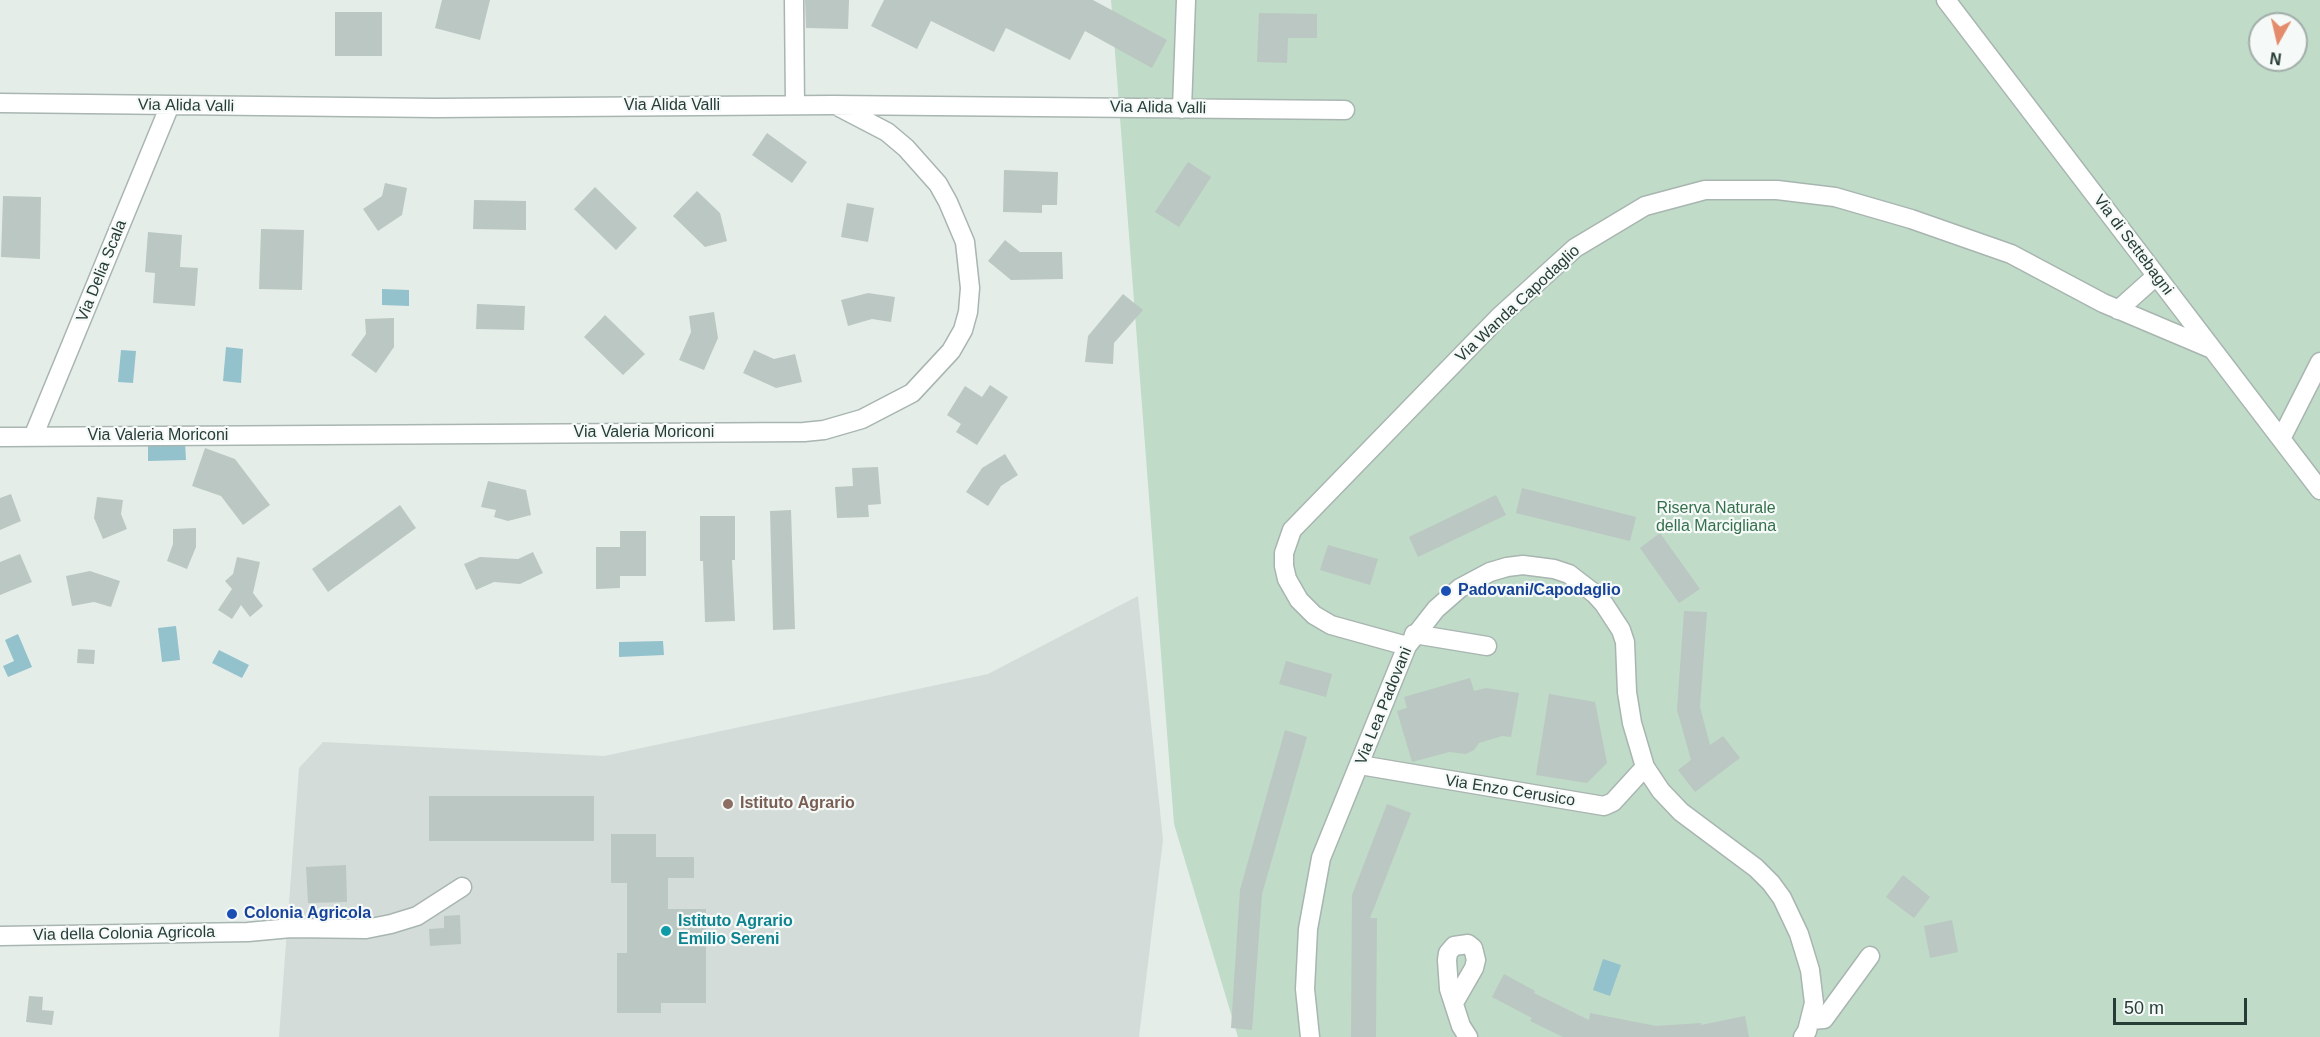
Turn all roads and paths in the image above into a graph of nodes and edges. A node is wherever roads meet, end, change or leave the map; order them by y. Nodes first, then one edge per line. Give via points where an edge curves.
1 (794, 0) edge
2 (1186, 0) edge
3 (1946, 0) edge
4 (0, 103) edge
5 (170, 105) junction
6 (795, 105) junction
7 (833, 105) junction
8 (1182, 109) junction
9 (1345, 110) dead end
10 (2156, 276) junction
11 (2118, 310) junction
12 (2212, 349) junction
13 (2320, 362) edge
14 (0, 437) edge
15 (33, 437) junction
16 (2281, 439) junction
17 (2320, 490) edge
18 (1411, 640) junction
19 (1487, 646) dead end
20 (1360, 765) junction
21 (1645, 767) junction
22 (462, 887) dead end
23 (0, 936) edge
24 (1870, 956) dead end
25 (1455, 1002) dead end
26 (1806, 1029) edge
27 (1310, 1037) edge
28 (1468, 1037) edge

1 - 6 street
2 - 8 street
3 - 10 street, Via di Settebagni
4 - 5 street, Via Alida Valli
5 - 6 street, Via Alida Valli
5 - 15 street, Via Delia Scala
6 - 7 street, Via Alida Valli
7 - 8 street, Via Alida Valli
7 - 15 street, Via Valeria Moriconi via 886,132 923,165 948,202 969,264 968,312 951,351 912,393 862,419 804,432
8 - 9 street, Via Alida Valli
10 - 11 street
10 - 12 street, Via di Settebagni
11 - 12 street, Via Wanda Capodaglio
11 - 18 street, Via Wanda Capodaglio via 2012,254 1835,197 1778,190 1705,190 1645,206 1575,248 1507,310 1292,530 1284,553 1287,579 1314,615 1331,625
12 - 16 street, Via di Settebagni
13 - 16 street
14 - 15 street, Via Valeria Moriconi
16 - 17 street, Via di Settebagni
18 - 19 street, Via Wanda Capodaglio
18 - 20 street, Via Lea Padovani
18 - 21 street, Via Lea Padovani via 1446,600 1490,572 1523,565 1569,574 1595,594 1621,630 1628,663 1632,723
20 - 21 street, Via Enzo Cerusico via 1604,806 1614,802
20 - 27 street, Via Lea Padovani via 1321,858 1308,928 1305,988
21 - 26 street, Via Lea Padovani via 1676,807 1756,868 1782,898 1810,970 1814,1003
22 - 23 street, Via della Colonia Agricola via 417,916 366,929
24 - 26 street via 1824,1019
25 - 28 street

